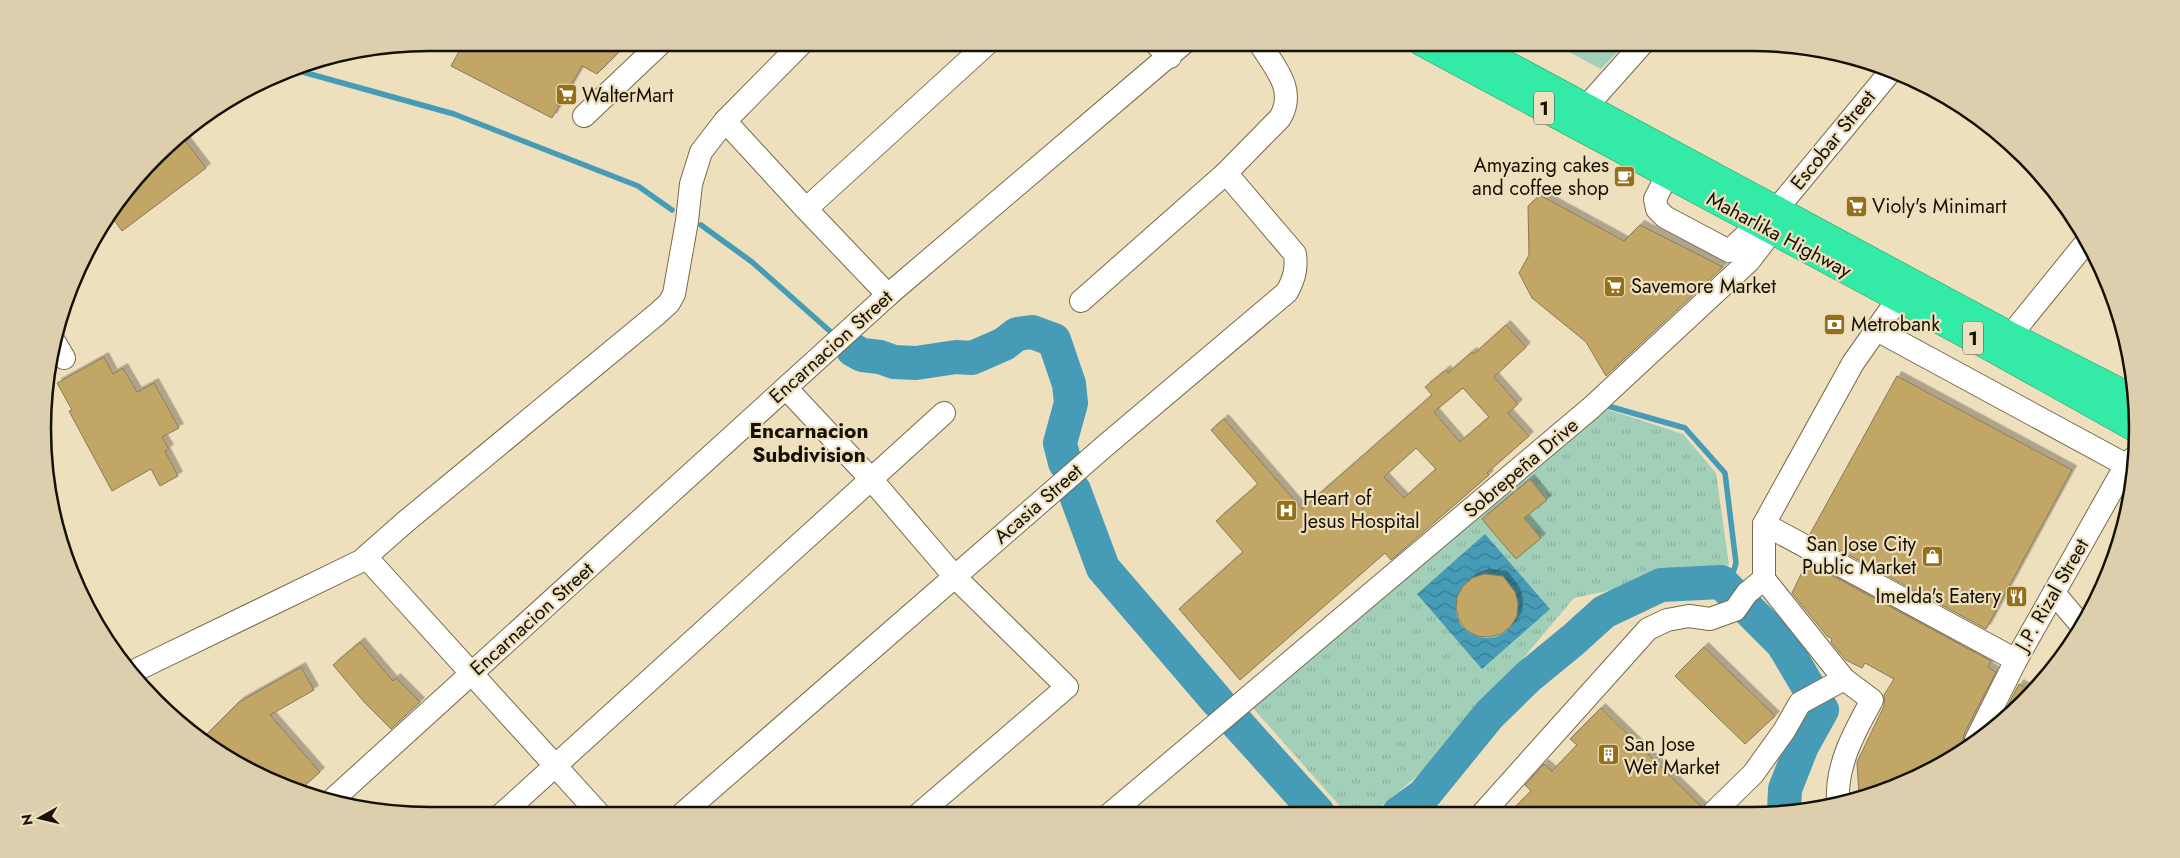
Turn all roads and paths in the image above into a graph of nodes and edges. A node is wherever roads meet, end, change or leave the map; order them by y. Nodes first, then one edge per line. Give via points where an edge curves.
1 (653, 51) edge
2 (795, 51) edge
3 (979, 51) edge
4 (1177, 51) edge
5 (1264, 51) edge
6 (1440, 51) edge
7 (1481, 51) edge
8 (1636, 51) edge
9 (1887, 76) edge
10 (1586, 107) junction
11 (584, 116) dead end
12 (726, 121) junction
13 (1672, 165) junction
14 (1226, 173) junction
15 (806, 210) junction
16 (1769, 221) junction
17 (2082, 247) edge
18 (888, 295) junction
19 (1898, 299) junction
20 (1082, 301) dead end
21 (1877, 330) junction
22 (2010, 336) junction
23 (786, 388) junction
24 (2127, 396) edge
25 (944, 413) dead end
26 (2129, 424) edge
27 (2128, 458) edge
28 (2127, 467) edge
29 (871, 479) junction
30 (1764, 524) junction
31 (366, 557) junction
32 (955, 577) junction
33 (2054, 593) junction
34 (1748, 594) junction
35 (2077, 620) edge
36 (2016, 660) junction
37 (138, 669) edge
38 (471, 674) junction
39 (1836, 684) junction
40 (1982, 728) edge
41 (555, 766) junction
42 (337, 795) edge
43 (1838, 796) edge
44 (510, 807) edge
45 (593, 807) edge
46 (690, 807) edge
47 (927, 807) edge
48 (1118, 807) edge
49 (1488, 807) edge
50 (1719, 807) edge

1 - 11 street
2 - 12 street
3 - 15 street
4 - 18 street, Encarnacion Street
5 - 14 street via 1282,80 1287,95 1286,108 1270,130
6 - 13 highway, Maharlika Highway / 1
7 - 10 highway, Maharlika Highway / 1
8 - 10 street
9 - 16 street, Escobar Street
10 - 13 highway, Maharlika Highway / 1
12 - 15 street
12 - 31 street via 701,152 694,172 676,284 669,303
13 - 16 highway, Maharlika Highway / 1
13 - 16 street via 1655,199 1665,217 1729,250
14 - 20 street
14 - 32 street, Acasia Street via 1295,254 1297,267 1287,292
15 - 18 street
16 - 19 highway, Maharlika Highway / 1
16 - 22 highway, Maharlika Highway / 1
16 - 48 street, Sobrepeña Drive via 1748,261 1592,407
17 - 22 street
18 - 23 street, Encarnacion Street
19 - 21 street
19 - 26 highway, Maharlika Highway / 1
21 - 27 street
21 - 30 street via 1853,363
22 - 24 highway, Maharlika Highway / 1
23 - 29 street
23 - 38 street, Encarnacion Street
25 - 29 street
28 - 33 street, J.P. Rizal Street
29 - 32 street
29 - 41 street
30 - 34 street
30 - 36 street
31 - 37 street
31 - 38 street
32 - 46 street, Acasia Street
32 - 47 street via 1067,687
33 - 35 street
33 - 36 street, J.P. Rizal Street
34 - 39 street
34 - 49 street via 1710,619 1690,616 1667,620 1648,629
36 - 40 street, J.P. Rizal Street
38 - 41 street
38 - 42 street, Encarnacion Street
39 - 43 street via 1872,700 1850,742
39 - 50 street via 1800,703 1753,774
41 - 44 street
41 - 45 street

